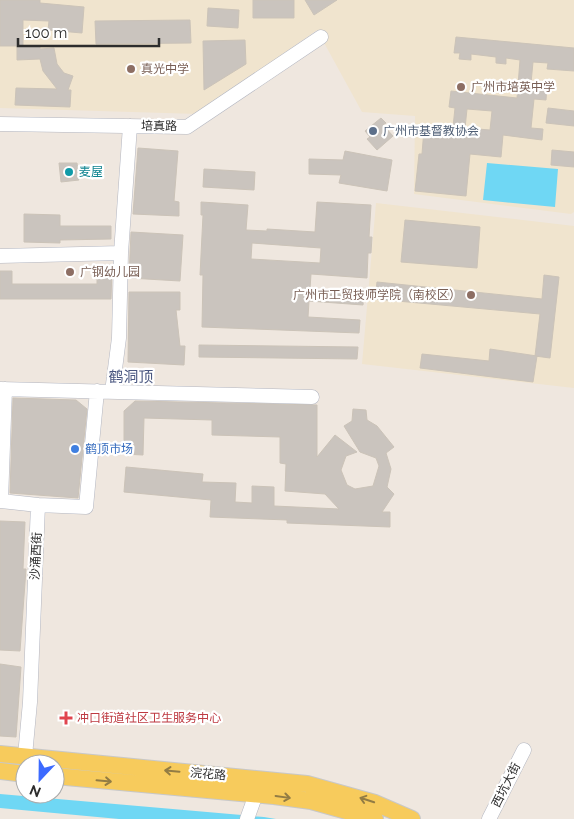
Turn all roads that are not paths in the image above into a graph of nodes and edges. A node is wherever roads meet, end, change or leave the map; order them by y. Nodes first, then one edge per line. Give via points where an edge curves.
1 (321, 37) dead end
2 (0, 124) edge
3 (130, 126) junction
4 (121, 253) junction
5 (0, 256) edge
6 (2, 389) edge
7 (97, 391) junction
8 (112, 392) junction
9 (312, 397) dead end
10 (38, 505) junction
11 (524, 750) dead end
12 (0, 754) edge
13 (25, 754) edge
14 (15, 755) edge
15 (65, 760) edge
16 (0, 771) edge
17 (15, 773) edge
18 (65, 778) edge
19 (251, 807) edge
20 (375, 819) edge
21 (412, 819) edge
22 (489, 819) edge

1 - 3 street, 培真路 via 187,127
2 - 3 street, 培真路
3 - 4 street
4 - 5 street
4 - 8 street via 119,338
6 - 7 street
6 - 10 street via 1,501
7 - 8 street
7 - 10 street via 86,507
8 - 9 street
10 - 13 street, 沙涌西街
11 - 22 street, 西坑大街
12 - 14 main road, 浣花路
21 -> 15 main road, 浣花路 via 376,803 307,784
16 - 17 main road
18 -> 19 main road, 浣花路
19 -> 20 main road, 浣花路 via 311,801

